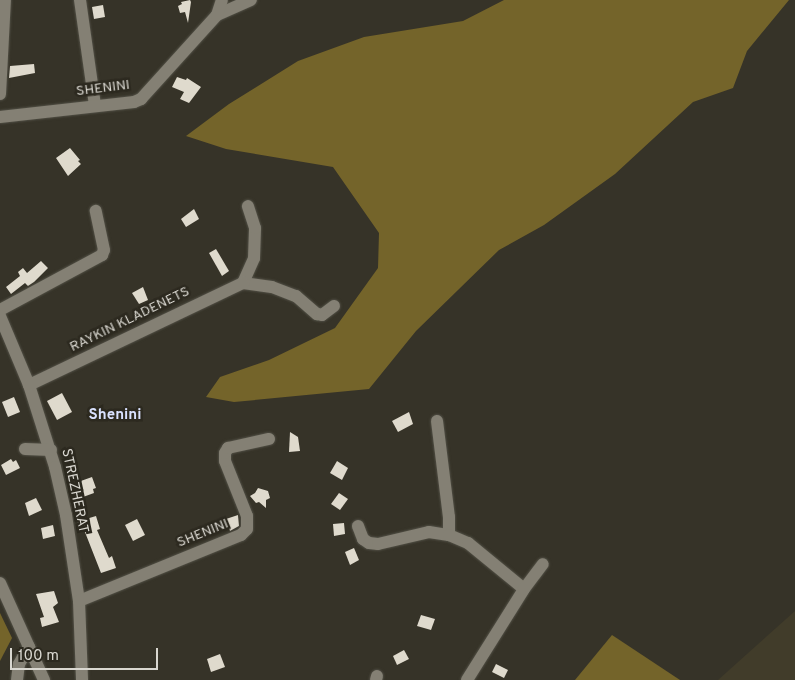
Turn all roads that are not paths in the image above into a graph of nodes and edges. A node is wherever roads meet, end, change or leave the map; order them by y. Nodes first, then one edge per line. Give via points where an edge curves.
1 (5, 0) edge
2 (80, 0) edge
3 (222, 0) edge
4 (251, 0) edge
5 (217, 16) junction
6 (0, 94) edge
7 (95, 106) junction
8 (0, 117) edge
9 (248, 206) dead end
10 (96, 211) dead end
11 (243, 282) junction
12 (334, 306) dead end
13 (0, 310) edge
14 (0, 316) edge
15 (29, 385) junction
16 (437, 421) dead end
17 (269, 439) dead end
18 (25, 449) dead end
19 (51, 450) junction
20 (358, 526) dead end
21 (449, 535) junction
22 (543, 564) dead end
23 (0, 583) edge
24 (524, 588) junction
25 (79, 601) junction
26 (29, 648) junction
27 (17, 680) edge
28 (44, 680) edge
29 (82, 680) edge
30 (467, 680) edge

1 - 6 street
2 - 7 street
3 - 5 street, SHENINI
4 - 5 street
5 - 7 street, SHENINI via 141,99
7 - 8 street, SHENINI
9 - 11 street via 255,228 254,258
10 - 13 street via 104,250 102,255
11 - 12 street via 272,287 296,296 317,314 322,315
11 - 15 street, RAYKIN KLADENETS
14 - 15 street, STREZHERAT
15 - 19 street, STREZHERAT
16 - 21 street via 450,517
17 - 25 street, SHENINI via 228,448 225,453 225,461 247,516 247,529
18 - 19 street
19 - 25 street, STREZHERAT via 66,515
20 - 21 street via 363,539 378,544 429,532
21 - 24 street via 468,544
22 - 24 street
23 - 26 street
24 - 30 street
25 - 29 street, STREZHERAT
26 - 27 street via 19,664
26 - 28 street

